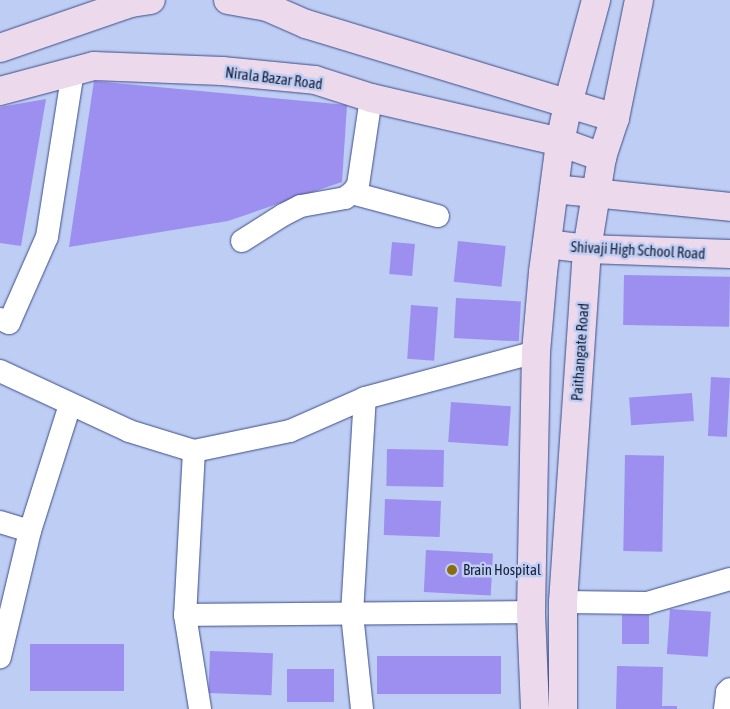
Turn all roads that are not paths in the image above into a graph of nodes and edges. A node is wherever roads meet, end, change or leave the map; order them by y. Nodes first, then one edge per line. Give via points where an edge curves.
1 (228, 0) edge
2 (596, 0) edge
3 (639, 0) edge
4 (139, 1) edge
5 (0, 48) edge
6 (73, 71) junction
7 (0, 91) edge
8 (371, 98) junction
9 (568, 104) junction
10 (615, 118) junction
11 (560, 142) junction
12 (602, 157) junction
13 (554, 188) junction
14 (352, 193) junction
15 (596, 193) junction
16 (730, 207) edge
17 (438, 216) dead end
18 (242, 241) dead end
19 (547, 244) junction
20 (587, 249) junction
21 (730, 254) edge
22 (0, 319) edge
23 (536, 352) junction
24 (0, 371) edge
25 (365, 398) junction
26 (70, 405) junction
27 (194, 451) junction
28 (0, 522) edge
29 (30, 531) junction
30 (730, 579) edge
31 (563, 602) junction
32 (531, 612) junction
33 (352, 614) junction
34 (185, 615) junction
35 (0, 657) edge
36 (730, 689) edge
37 (200, 709) edge
38 (362, 709) edge
39 (535, 709) edge
40 (563, 709) edge
41 (725, 709) edge

1 - 9 street via 267,7 306,24
2 - 9 street
3 - 10 street, Paithangate Road
4 - 5 street
6 - 7 street, Nirala Bazar Road
6 - 8 street, Nirala Bazar Road via 94,66 222,71 315,80
6 - 22 street via 47,237 9,323
8 - 11 street, Nirala Bazar Road
8 - 14 street via 358,185
9 - 10 street
9 - 11 street
10 - 12 street, Paithangate Road
11 - 12 street, Nirala Bazar Road
11 - 13 street
12 - 15 street, Paithangate Road
13 - 15 street
13 - 19 street
14 - 17 street
14 - 18 street via 345,198 301,206
15 - 16 street
15 - 20 street, Paithangate Road
19 - 20 street, Shivaji High School Road
19 - 23 street
20 - 21 street, Shivaji High School Road
20 - 31 street, Paithangate Road
23 - 25 street
23 - 32 street
24 - 26 street
25 - 27 street via 290,432
25 - 33 street
26 - 27 street via 129,432
26 - 29 street
27 - 34 street
28 - 29 street
29 - 35 street
30 - 31 street via 647,602
31 - 40 street, Paithangate Road
32 - 33 street
32 - 39 street
33 - 34 street
33 - 38 street
34 - 37 street
36 - 41 street

